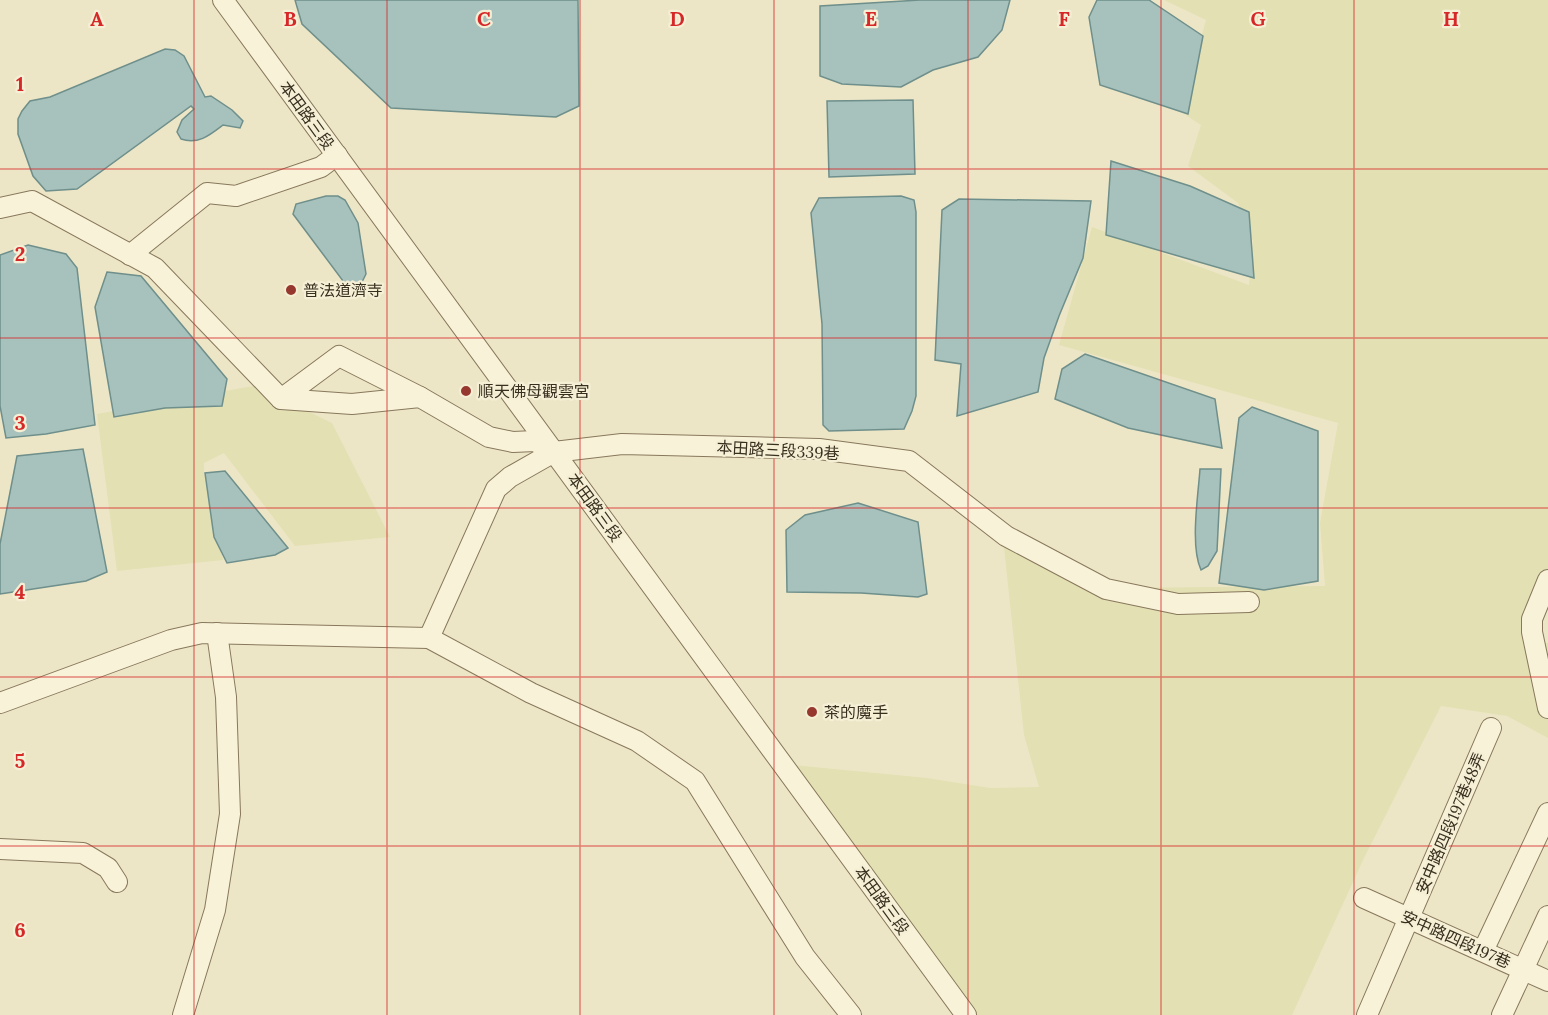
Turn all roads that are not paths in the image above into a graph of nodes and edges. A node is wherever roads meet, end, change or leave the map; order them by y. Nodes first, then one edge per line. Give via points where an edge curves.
1 (223, 0) edge
2 (337, 155) junction
3 (0, 208) edge
4 (130, 255) junction
5 (420, 397) junction
6 (281, 399) junction
7 (554, 452) junction
8 (1548, 580) edge
9 (1249, 602) dead end
10 (218, 633) junction
11 (429, 638) junction
12 (0, 703) edge
13 (1548, 708) edge
14 (1491, 728) dead end
15 (1548, 813) edge
16 (0, 849) edge
17 (117, 882) dead end
18 (1364, 898) dead end
19 (1548, 916) edge
20 (1409, 918) junction
21 (1483, 951) junction
22 (1522, 969) junction
23 (1548, 981) edge
24 (183, 1015) edge
25 (851, 1015) edge
26 (966, 1015) edge
27 (1367, 1015) edge
28 (1502, 1015) edge

1 - 2 street, 本田路三段
2 - 4 street via 321,167 236,196 207,193
2 - 7 street, 本田路三段
3 - 4 street via 32,201
4 - 6 street via 155,268
5 - 6 street via 352,404
5 - 6 street, 本田路三段339巷 via 339,356
5 - 7 street, 本田路三段339巷 via 489,437 535,441
7 - 9 street, 本田路三段339巷 via 622,444 819,449 909,461 1006,536 1106,589 1178,604
7 - 11 street via 496,489
7 - 26 street, 本田路三段
8 - 13 street via 1532,619 1532,632
10 - 11 street
10 - 12 street via 171,640
10 - 24 street via 226,697 230,814 216,910
11 - 25 street via 531,693 637,741 695,781 805,957
14 - 20 street, 安中路四段197巷48弄
15 - 21 street
16 - 17 street via 82,853 108,868
18 - 20 street, 安中路四段197巷
19 - 22 street
20 - 21 street, 安中路四段197巷
20 - 27 street, 安中路四段197巷48弄
21 - 22 street, 安中路四段197巷
22 - 23 street, 安中路四段197巷
22 - 28 street

